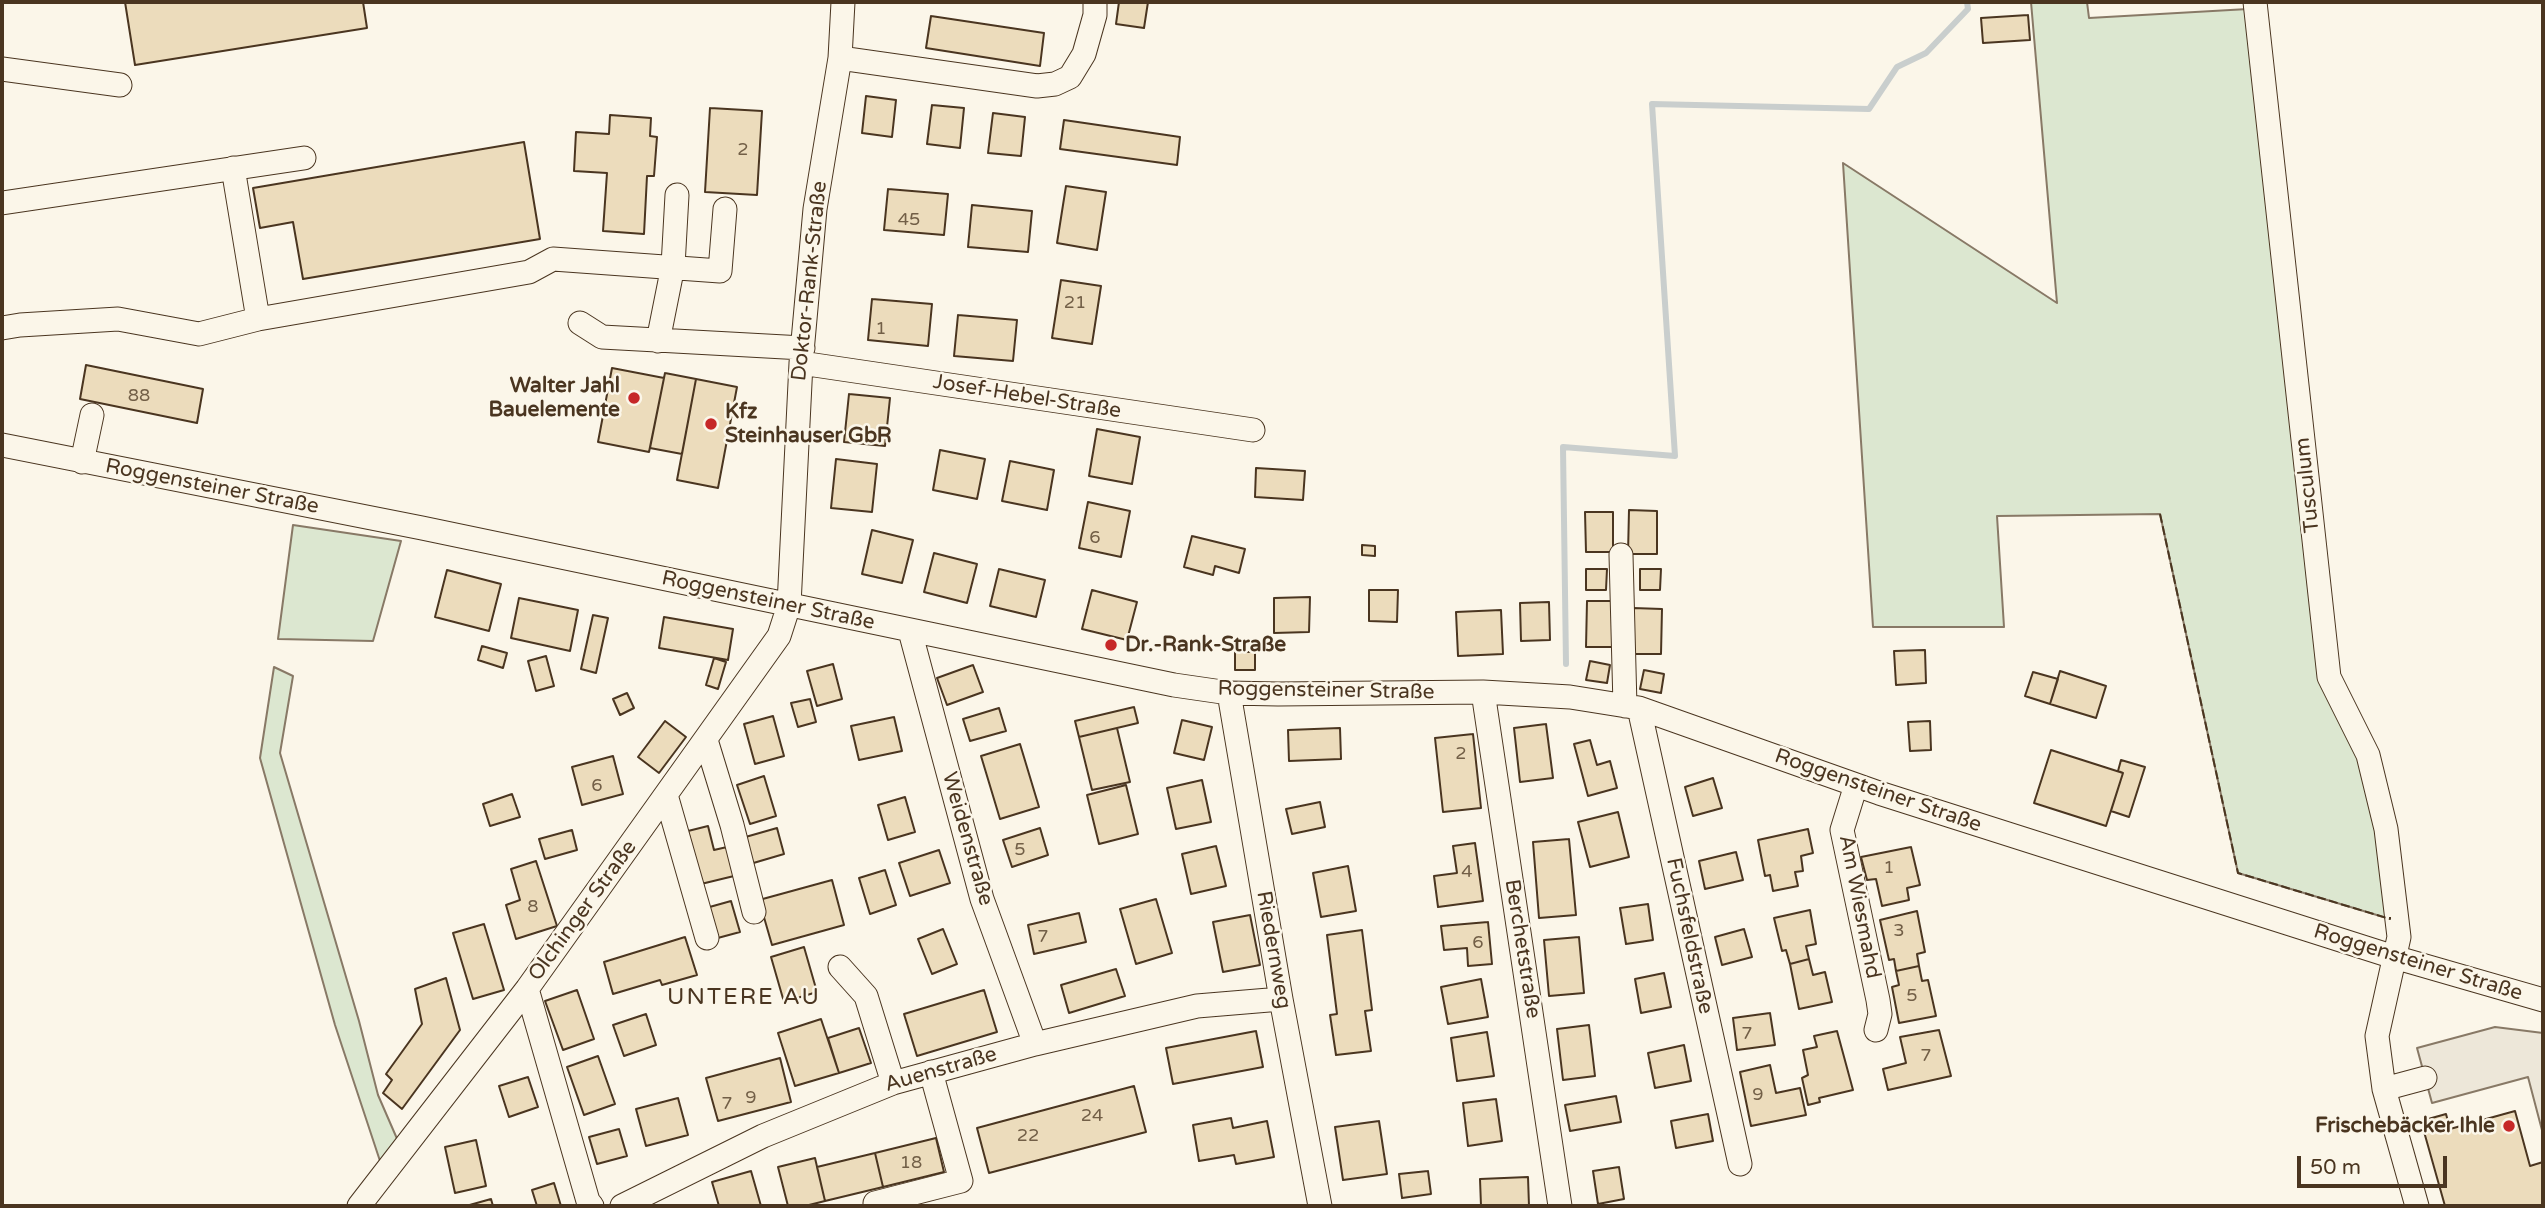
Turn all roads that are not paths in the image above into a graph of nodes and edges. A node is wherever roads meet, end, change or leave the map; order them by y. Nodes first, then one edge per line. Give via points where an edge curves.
1 (843, 2) edge
2 (1095, 2) edge
3 (2255, 2) edge
4 (841, 58) junction
5 (2, 68) edge
6 (120, 85) dead end
7 (304, 158) dead end
8 (233, 168) junction
9 (677, 195) dead end
10 (2, 203) edge
11 (725, 209) dead end
12 (673, 266) junction
13 (258, 318) junction
14 (580, 323) dead end
15 (2, 328) edge
16 (658, 341) junction
17 (802, 355) junction
18 (92, 415) dead end
19 (1254, 430) dead end
20 (2, 445) edge
21 (82, 462) junction
22 (1621, 555) dead end
23 (789, 605) junction
24 (910, 631) junction
25 (1483, 692) junction
26 (1228, 693) junction
27 (1632, 707) junction
28 (706, 740) junction
29 (1856, 785) junction
30 (666, 794) junction
31 (754, 912) dead end
32 (707, 938) dead end
33 (2394, 957) junction
34 (840, 967) dead end
35 (527, 989) junction
36 (1281, 999) junction
37 (2543, 1000) edge
38 (1876, 1030) dead end
39 (1035, 1044) junction
40 (931, 1072) junction
41 (2425, 1078) dead end
42 (893, 1083) junction
43 (2384, 1089) junction
44 (1740, 1164) dead end
45 (875, 1203) dead end
46 (359, 1206) edge
47 (592, 1206) edge
48 (622, 1206) edge
49 (1320, 1206) edge
50 (1560, 1206) edge
51 (2417, 1206) edge

1 - 4 street, Doktor-Rank-Straße
2 - 4 street via 1084,54 1070,77 1055,84 1037,86
3 - 33 street, Tusculum via 2329,677 2368,755 2386,829 2399,937
4 - 17 street, Doktor-Rank-Straße via 815,209
5 - 6 street
7 - 8 street
8 - 10 street
8 - 13 street
9 - 12 street
11 - 12 street via 720,271
12 - 13 street via 552,259 529,272
12 - 16 street
13 - 15 street via 199,334 118,319
14 - 16 street, Josef-Hebel-Straße via 602,337
16 - 17 street, Josef-Hebel-Straße
17 - 19 street, Josef-Hebel-Straße
17 - 23 street, Doktor-Rank-Straße
18 - 21 street
20 - 21 street, Roggensteiner Straße
21 - 23 street, Roggensteiner Straße
22 - 27 street, Fuchsfeldstraße
23 - 24 street, Roggensteiner Straße
23 - 28 street, Olchinger Straße via 779,636
24 - 26 street, Roggensteiner Straße
24 - 39 street, Weidenstraße via 982,899
25 - 26 street, Roggensteiner Straße
25 - 27 street, Roggensteiner Straße via 1570,697
25 - 50 street, Berchetstraße
26 - 36 street, Riedernweg
27 - 29 street, Roggensteiner Straße
27 - 44 street, Fuchsfeldstraße
28 - 30 street, Olchinger Straße
28 - 31 street
29 - 33 street, Roggensteiner Straße
29 - 38 street, Am Wiesmahd via 1842,830 1878,1000
30 - 32 street
30 - 35 street, Olchinger Straße
33 - 37 street, Roggensteiner Straße
33 - 43 street via 2377,1037
34 - 42 street via 866,996
35 - 46 street, Olchinger Straße
35 - 47 street
36 - 39 street, Auenstraße via 1197,1006
36 - 49 street, Riedernweg
39 - 40 street, Auenstraße
40 - 42 street, Auenstraße
40 - 45 street via 961,1181
41 - 43 street
42 - 48 street, Auenstraße via 763,1136
43 - 51 street

